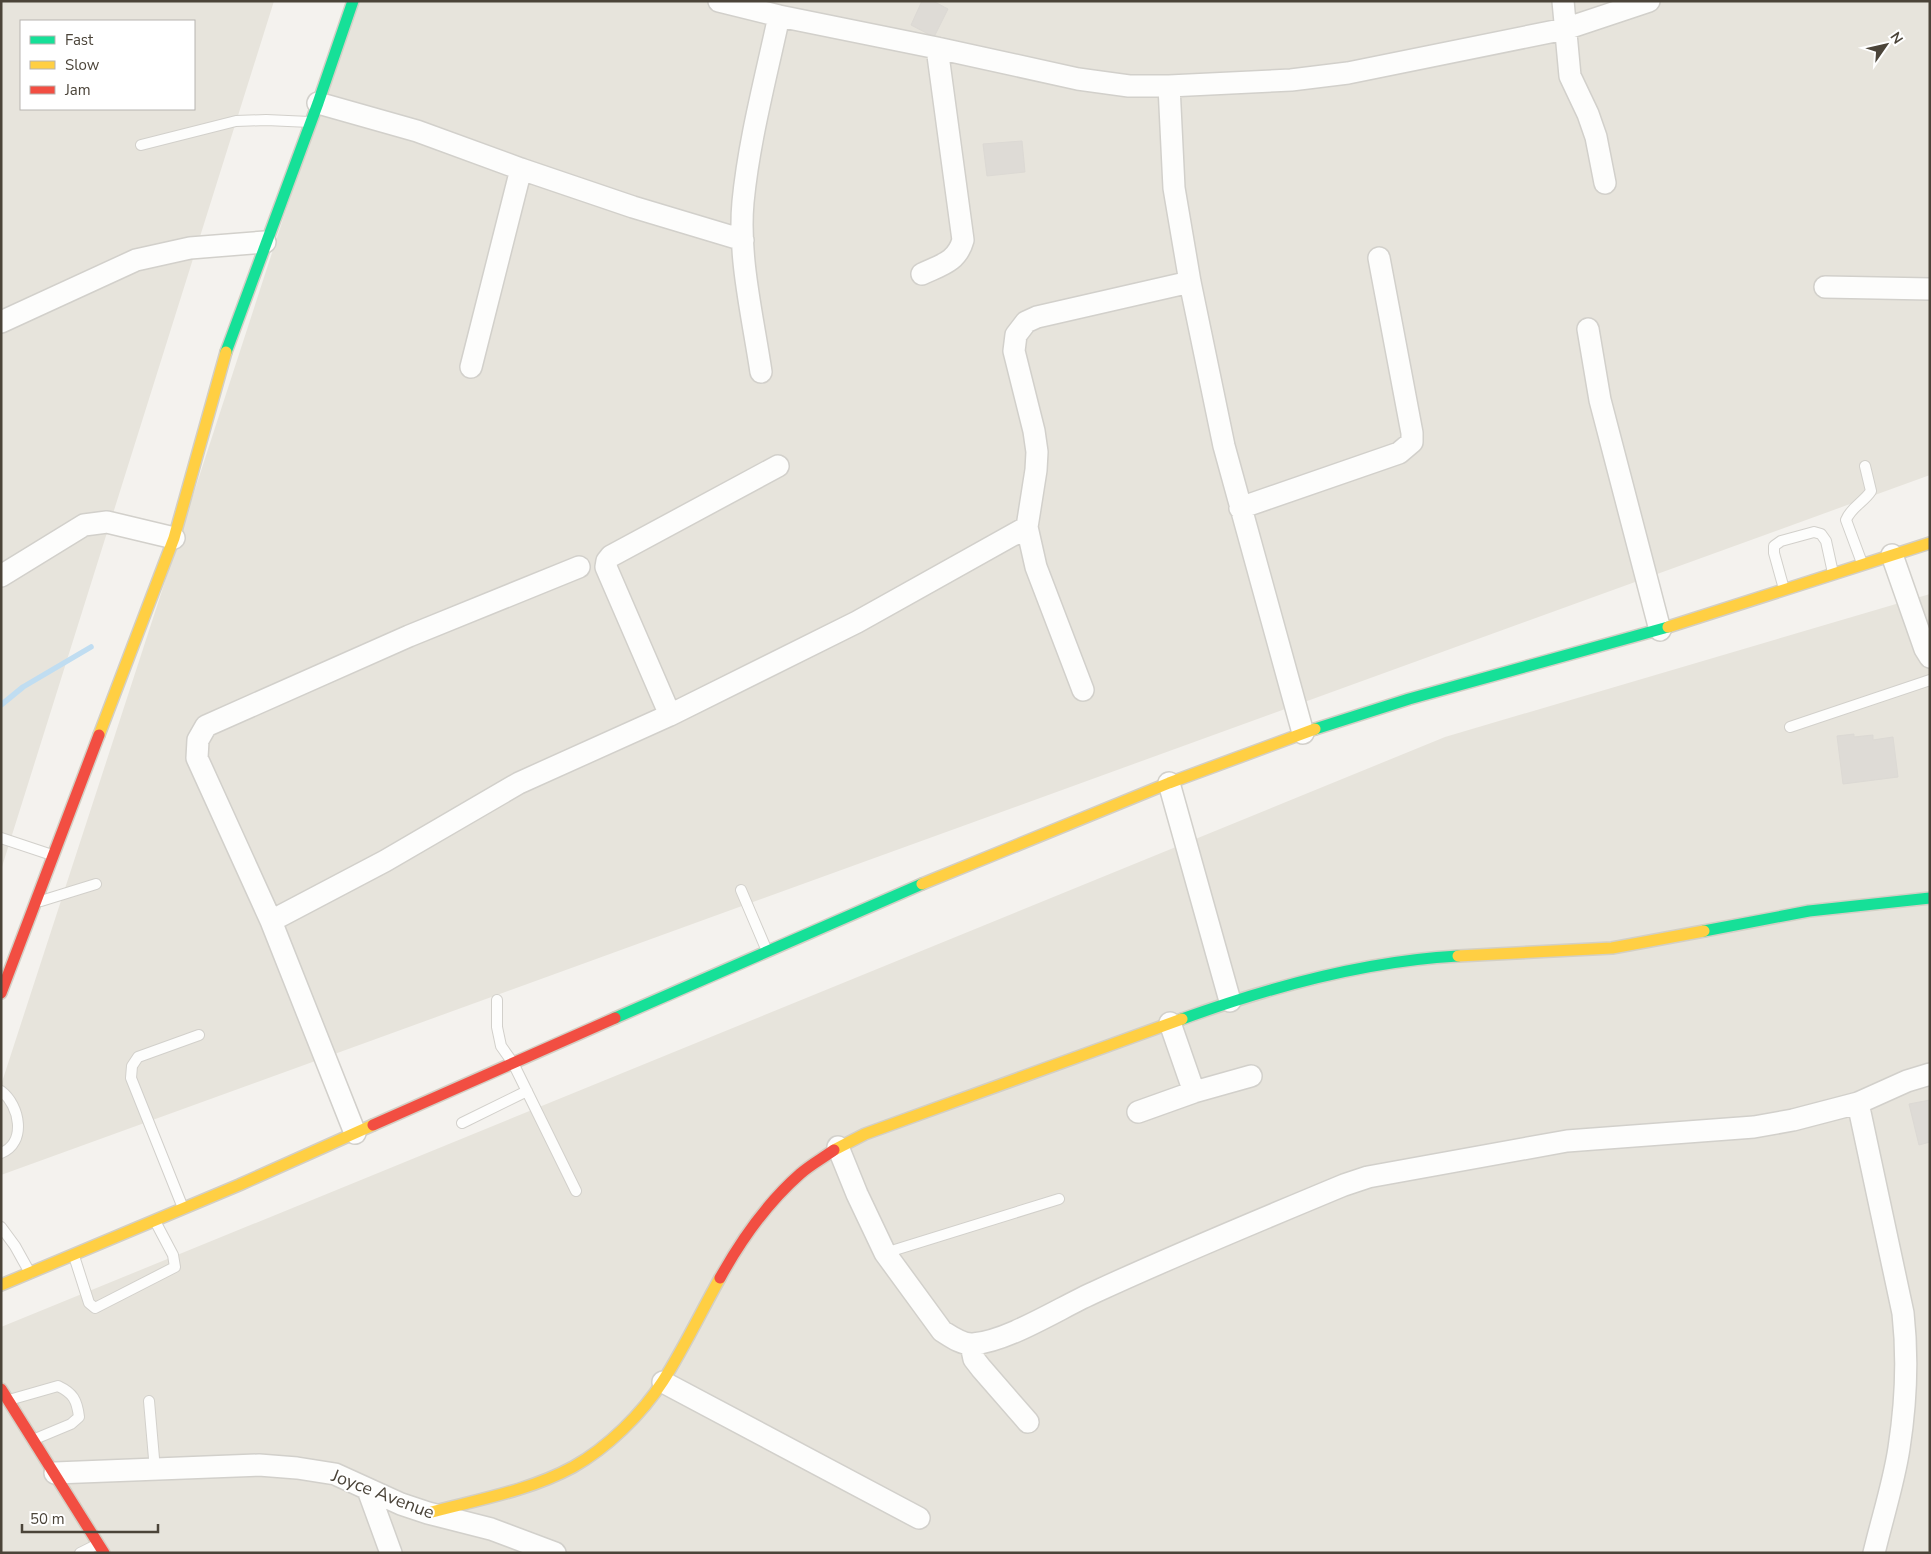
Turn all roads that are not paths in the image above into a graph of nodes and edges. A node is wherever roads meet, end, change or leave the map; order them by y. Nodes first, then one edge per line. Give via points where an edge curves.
1 (353, 1) edge
2 (719, 1) edge
3 (1563, 1) edge
4 (1649, 1) edge
5 (779, 16) junction
6 (1565, 29) junction
7 (937, 48) junction
8 (1169, 86) junction
9 (314, 113) junction
10 (141, 145) dead end
11 (521, 169) junction
12 (1605, 183) dead end
13 (743, 240) junction
14 (265, 242) junction
15 (1379, 258) dead end
16 (922, 274) dead end
17 (1190, 282) junction
18 (1825, 287) dead end
19 (1930, 289) edge
20 (1, 322) edge
21 (1588, 329) dead end
22 (471, 367) dead end
23 (761, 372) dead end
24 (778, 466) dead end
25 (1865, 466) dead end
26 (1240, 508) junction
27 (1027, 527) junction
28 (174, 538) junction
29 (1930, 543) edge
30 (1892, 554) junction
31 (1862, 564) junction
32 (579, 567) dead end
33 (1833, 574) junction
34 (1, 576) edge
35 (1784, 590) junction
36 (1660, 630) junction
37 (1930, 657) edge
38 (1930, 680) edge
39 (1083, 690) dead end
40 (670, 715) junction
41 (1790, 728) dead end
42 (1303, 733) junction
43 (1169, 783) junction
44 (1, 838) edge
45 (53, 855) junction
46 (96, 884) dead end
47 (741, 890) dead end
48 (1930, 898) edge
49 (35, 903) junction
50 (271, 920) junction
51 (768, 952) junction
52 (6, 964) edge
53 (1, 993) edge
54 (497, 1000) dead end
55 (1230, 1001) junction
56 (1170, 1023) junction
57 (199, 1035) dead end
58 (513, 1063) junction
59 (1930, 1074) edge
60 (1251, 1076) dead end
61 (1, 1091) edge
62 (527, 1091) junction
63 (1194, 1092) junction
64 (1858, 1103) junction
65 (1138, 1112) dead end
66 (462, 1123) dead end
67 (355, 1133) junction
68 (838, 1146) junction
69 (1, 1152) edge
70 (576, 1191) dead end
71 (1059, 1199) dead end
72 (184, 1209) junction
73 (155, 1221) junction
74 (1, 1227) edge
75 (885, 1253) junction
76 (74, 1255) junction
77 (30, 1274) junction
78 (1, 1285) edge
79 (971, 1345) junction
80 (663, 1382) junction
81 (1, 1389) edge
82 (8, 1400) junction
83 (149, 1401) dead end
84 (1028, 1422) dead end
85 (33, 1439) junction
86 (155, 1470) junction
87 (55, 1473) junction
88 (368, 1490) junction
89 (428, 1513) junction
90 (919, 1518) dead end
91 (101, 1548) edge
92 (80, 1553) edge
93 (391, 1553) edge
94 (555, 1553) edge
95 (1874, 1553) edge

1 - 9 street
2 - 5 street
3 - 6 street
4 - 6 street
5 - 7 street
5 - 13 street via 753,140 743,203
6 - 8 street via 1348,73 1291,80
6 - 12 street via 1570,76 1596,137
7 - 8 street via 1107,84
7 - 16 street via 963,240 954,258
8 - 17 street via 1174,188
9 - 10 lane via 236,121
9 - 11 street via 417,131
9 - 14 street
11 - 13 street
11 - 22 street
13 - 23 street
14 - 20 street via 190,248 136,260
14 - 28 street via 218,376
15 - 26 street via 1412,442 1399,453
17 - 26 street
17 - 27 street via 1038,317 1026,322 1016,335 1014,351 1037,452
18 - 19 street
21 - 36 street via 1600,400
24 - 40 street via 607,561 606,567
25 - 31 lane via 1871,491 1846,520
26 - 42 street
27 - 39 street via 1036,568
27 - 40 street via 858,622
28 - 34 street via 107,522 84,525
28 - 45 street
29 - 30 street
30 - 31 street
30 - 37 street
31 - 33 street
32 - 50 street via 410,636 206,726 198,740 197,758
33 - 35 street
33 - 35 lane via 1821,534 1814,532 1782,541 1774,546 1774,553
35 - 36 street
36 - 42 street
38 - 41 lane
40 - 50 street via 519,783 385,860
42 - 43 street
43 - 51 street via 935,878
43 - 55 street
44 - 45 lane
45 - 49 street
46 - 49 lane
47 - 51 lane
48 - 55 street via 1809,911 1612,948 1434,957 1368,965
49 - 52 street
50 - 67 street
51 - 58 street
52 - 53 street
54 - 58 lane via 501,1046
55 - 56 street
56 - 63 street
56 - 68 street
57 - 72 lane via 138,1057 132,1066 131,1078
58 - 62 lane
58 - 67 street
59 - 64 street
60 - 63 street
61 - 69 lane via 14,1107 18,1127 18,1138 9,1150
62 - 66 lane
62 - 70 lane
63 - 65 street
64 - 79 street via 1769,1124 1567,1141 1368,1177 1179,1253 1021,1329
64 - 95 street via 1904,1313 1906,1342 1899,1449
67 - 72 street
68 - 75 street
68 - 80 street via 800,1174 738,1245
71 - 75 lane
72 - 73 street
73 - 76 street
73 - 76 lane via 173,1255 175,1267 95,1308 89,1303
74 - 77 lane
75 - 79 street via 942,1331
76 - 77 street
77 - 78 street
79 - 84 street via 974,1359
80 - 89 street via 634,1418 607,1444 573,1467 534,1484
80 - 90 street
81 - 82 street
82 - 85 street
82 - 85 lane via 58,1386 70,1392 78,1407 78,1417 71,1424
83 - 86 lane
85 - 87 street
86 - 87 street, Joyce Avenue
86 - 88 street, Joyce Avenue via 260,1465 297,1468 335,1474
87 - 91 street
88 - 89 street, Joyce Avenue
88 - 93 street
89 - 94 street, Joyce Avenue via 491,1529
91 - 92 lane

